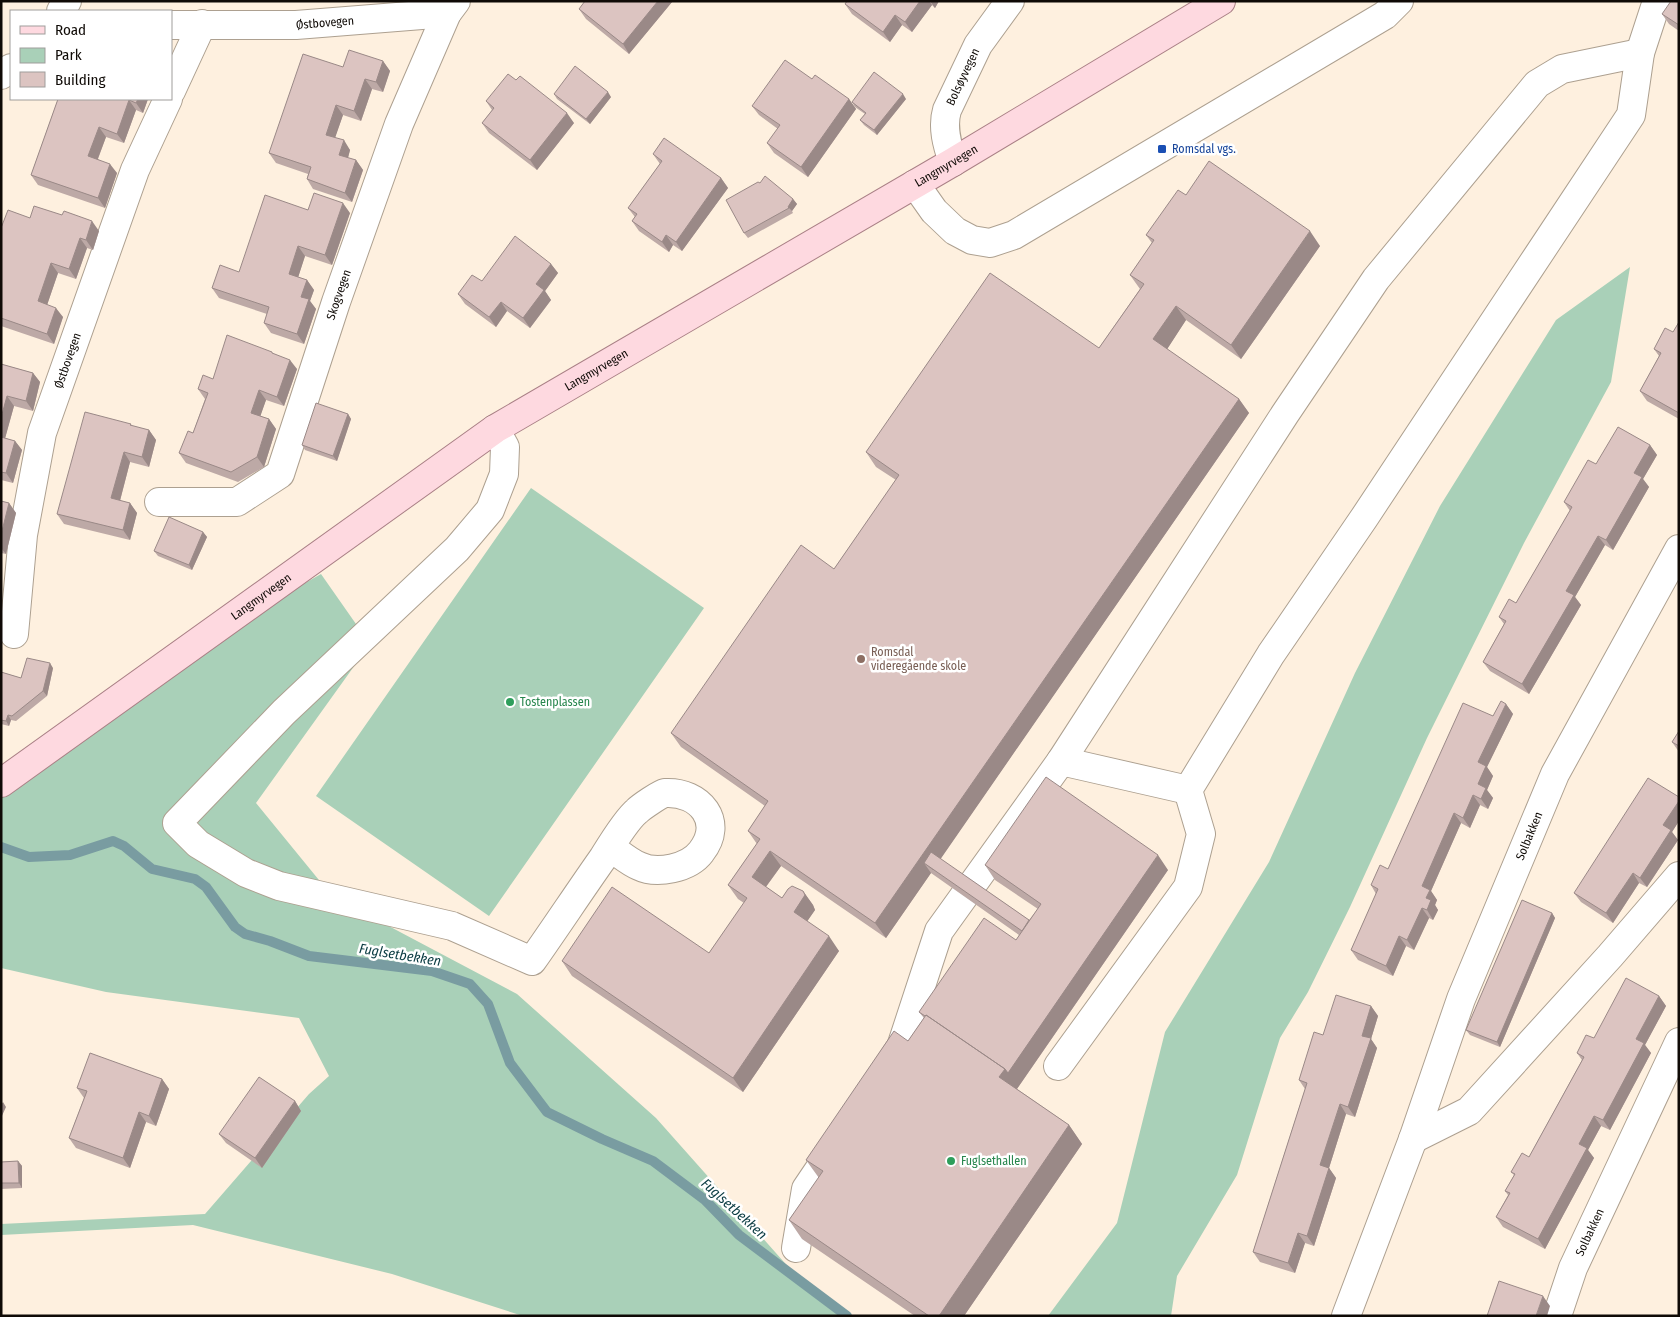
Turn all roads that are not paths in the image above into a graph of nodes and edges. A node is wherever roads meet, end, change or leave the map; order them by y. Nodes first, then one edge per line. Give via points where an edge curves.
1 (1010, 1) edge
2 (1221, 1) edge
3 (1399, 1) edge
4 (1657, 1) edge
5 (452, 7) edge
6 (202, 24) junction
7 (172, 25) edge
8 (1640, 53) junction
9 (172, 89) edge
10 (168, 100) edge
11 (953, 162) junction
12 (915, 184) junction
13 (495, 429) junction
14 (159, 502) dead end
15 (1679, 549) edge
16 (14, 634) dead end
17 (1061, 761) junction
18 (1, 783) edge
19 (1188, 790) junction
20 (610, 847) dead end
21 (1679, 876) edge
22 (1679, 1042) edge
23 (1058, 1066) dead end
24 (874, 1087) edge
25 (848, 1126) edge
26 (1413, 1139) junction
27 (796, 1248) edge
28 (1346, 1316) edge
29 (1557, 1316) edge

1 - 11 street, Bolsøyvegen via 978,45 947,110 945,129
2 - 11 main road, Langmyrvegen
3 - 12 street via 1385,15 1014,235 990,243 972,240 955,231 934,211
4 - 8 street
5 - 6 street, Østbovegen via 296,25
5 - 14 street, Skogvegen via 399,124 280,474 237,502
6 - 7 street, Østbovegen
6 - 9 street
8 - 17 street via 1562,69 1537,84 1382,272 1285,414
8 - 19 street via 1631,115 1271,654
10 - 16 street, Østbovegen via 135,170 42,433 23,535
11 - 12 main road, Langmyrvegen
12 - 13 main road, Langmyrvegen
13 - 18 main road, Langmyrvegen
13 - 20 street via 505,447 504,474 490,510 457,549 284,712 177,823 198,844 246,873 279,886 452,926 532,961
15 - 26 street, Solbakken via 1555,774 1461,999
17 - 19 street
17 - 24 street via 939,931 901,1047
19 - 23 street via 1201,834 1188,887
21 - 26 street via 1469,1111
22 - 29 street, Solbakken via 1574,1268
25 - 27 street via 806,1189
26 - 28 street, Solbakken

